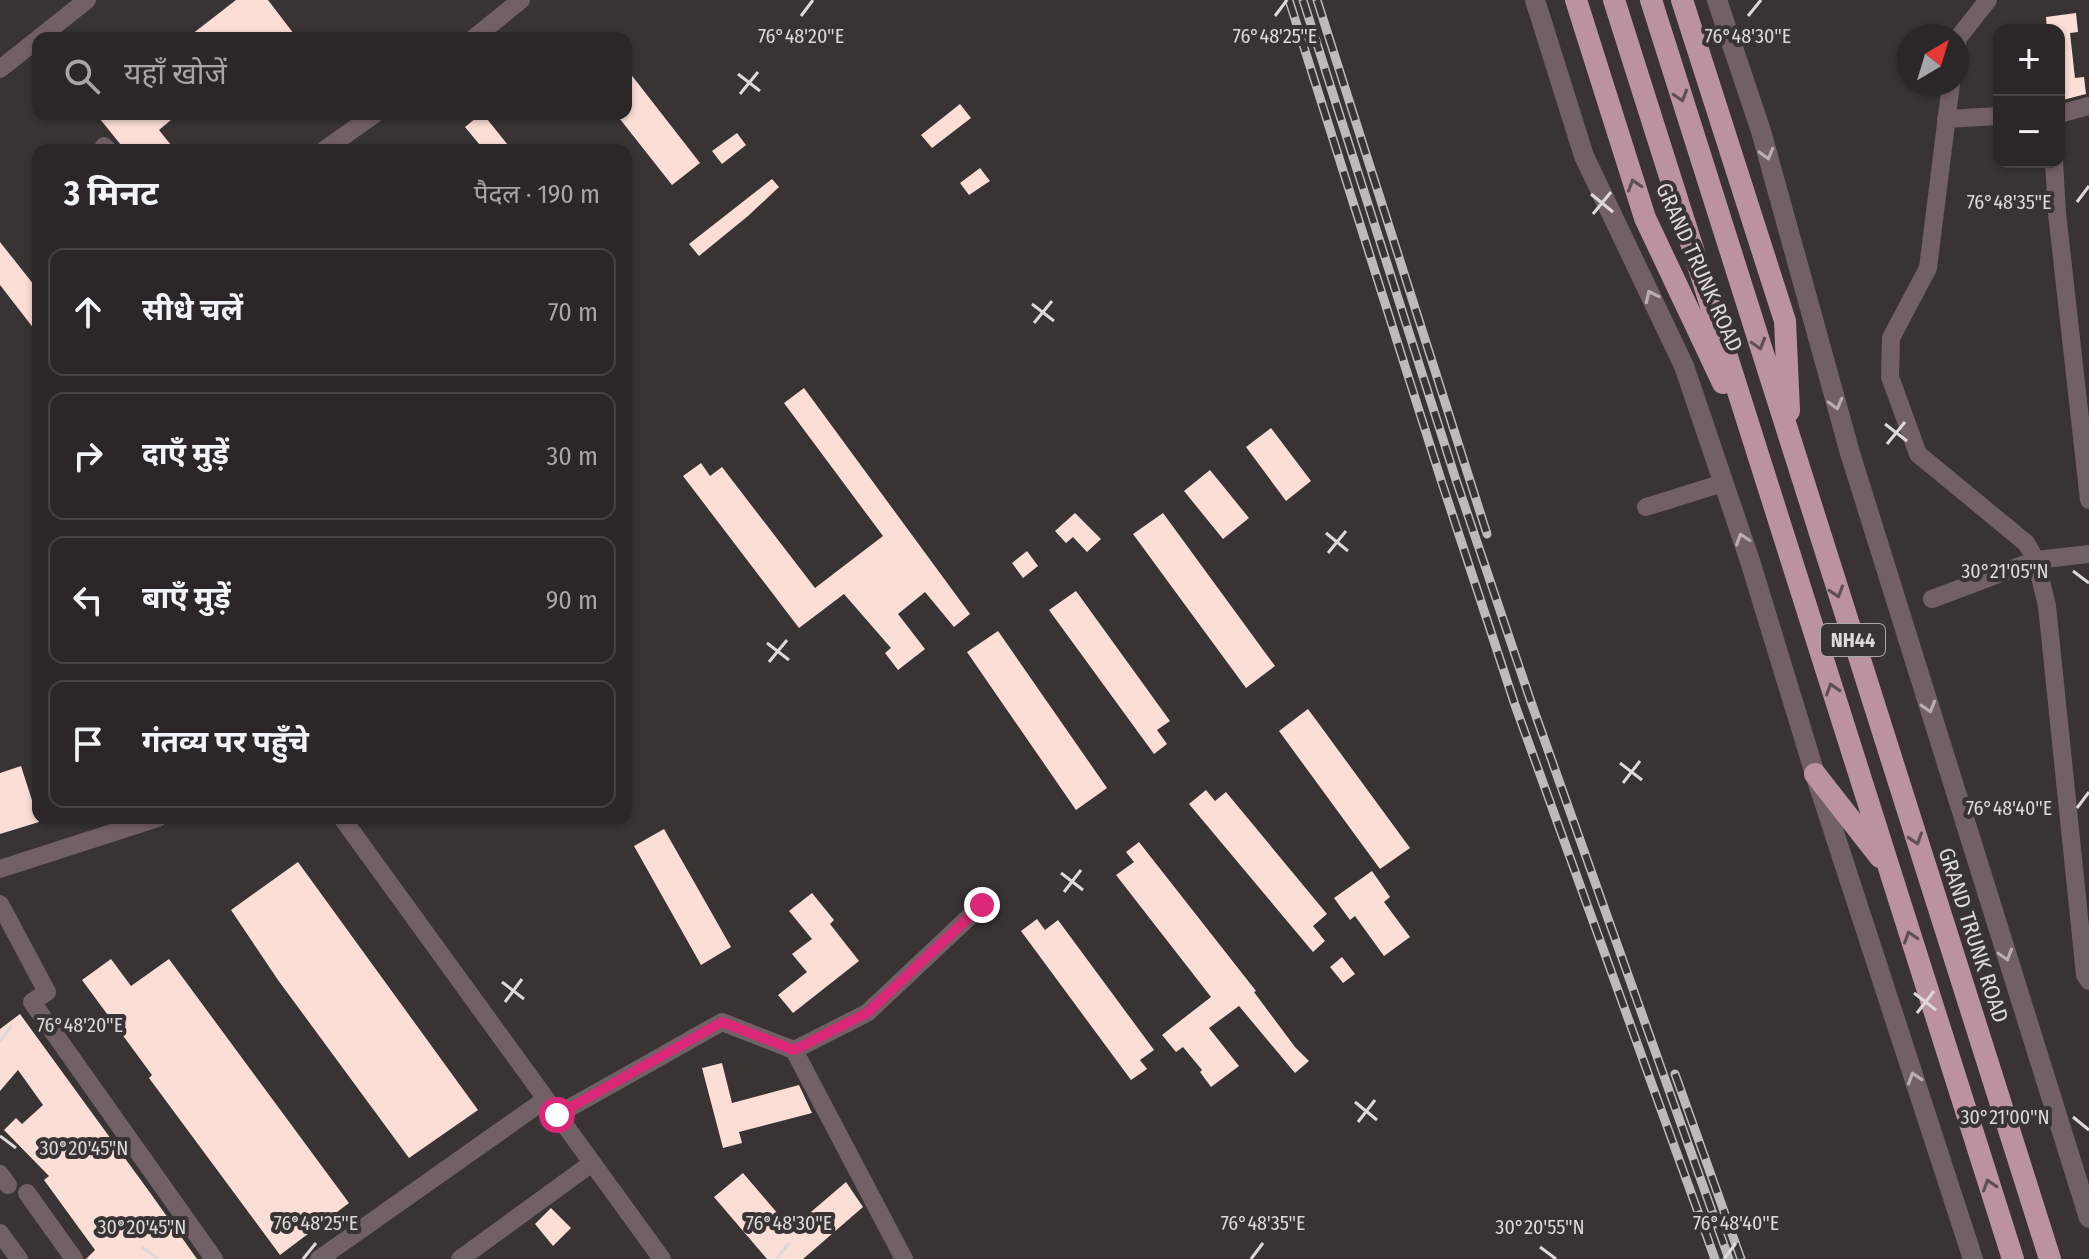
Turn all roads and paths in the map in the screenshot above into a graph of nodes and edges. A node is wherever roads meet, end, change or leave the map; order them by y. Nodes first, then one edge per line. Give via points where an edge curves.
1 (87, 0) edge
2 (521, 0) edge
3 (1535, 0) edge
4 (1576, 0) edge
5 (1614, 0) edge
6 (1717, 0) edge
7 (1988, 0) edge
8 (1683, 3) edge
9 (1654, 11) edge
10 (1969, 24) edge
11 (47, 32) edge
12 (481, 32) edge
13 (32, 44) edge
14 (0, 69) edge
15 (1949, 96) edge
16 (2089, 106) edge
17 (2065, 112) edge
18 (1993, 116) edge
19 (1946, 119) junction
20 (366, 120) edge
21 (332, 144) edge
22 (2054, 168) edge
23 (1790, 444) junction
24 (1759, 460) junction
25 (1723, 483) junction
26 (2089, 500) edge
27 (1646, 507) dead end
28 (2089, 554) edge
29 (2036, 560) junction
30 (1932, 599) dead end
31 (1815, 774) junction
32 (139, 824) edge
33 (346, 824) edge
34 (1888, 868) junction
35 (0, 869) edge
36 (0, 904) edge
37 (982, 905) dead end
38 (2089, 981) edge
39 (794, 1050) junction
40 (546, 1099) junction
41 (557, 1115) junction
42 (592, 1163) junction
43 (27, 1193) dead end
44 (2089, 1218) edge
45 (0, 1233) edge
46 (19, 1259) edge
47 (74, 1259) edge
48 (214, 1259) edge
49 (319, 1259) edge
50 (460, 1259) edge
51 (662, 1259) edge
52 (904, 1259) edge
53 (1973, 1259) edge
54 (2013, 1259) edge
55 (2050, 1259) edge

1 - 11 street
2 - 12 street
25 -> 3 street via 1684,366 1584,156
24 -> 4 highway, GRAND TRUNK ROAD / NH44 via 1645,218
5 - 24 highway, GRAND TRUNK ROAD / NH44
6 -> 44 street via 1761,131 1850,453
7 - 10 street
8 - 23 highway, GRAND TRUNK ROAD / NH44 via 1785,321
9 -> 23 highway, GRAND TRUNK ROAD / NH44
13 - 14 street
15 - 19 street
16 - 17 street
18 - 19 street
19 - 29 street via 1928,268 1891,338 1890,377 1918,454 2026,543
20 - 21 street
22 - 26 street
23 -> 55 highway, GRAND TRUNK ROAD / NH44
34 -> 24 highway, GRAND TRUNK ROAD / NH44
25 - 27 street
31 -> 25 street
28 - 29 street
29 - 30 street
29 - 38 street via 2047,606
31 - 34 highway
53 -> 31 street
32 - 35 street
33 - 40 street
54 -> 34 highway, GRAND TRUNK ROAD / NH44
36 - 48 street via 47,992 32,1002
37 - 39 street via 867,1013
39 - 41 street via 722,1022
39 - 52 street
40 - 41 street
40 - 49 street
41 - 42 street
42 - 50 street
42 - 51 street
43 - 47 street
45 - 46 street

